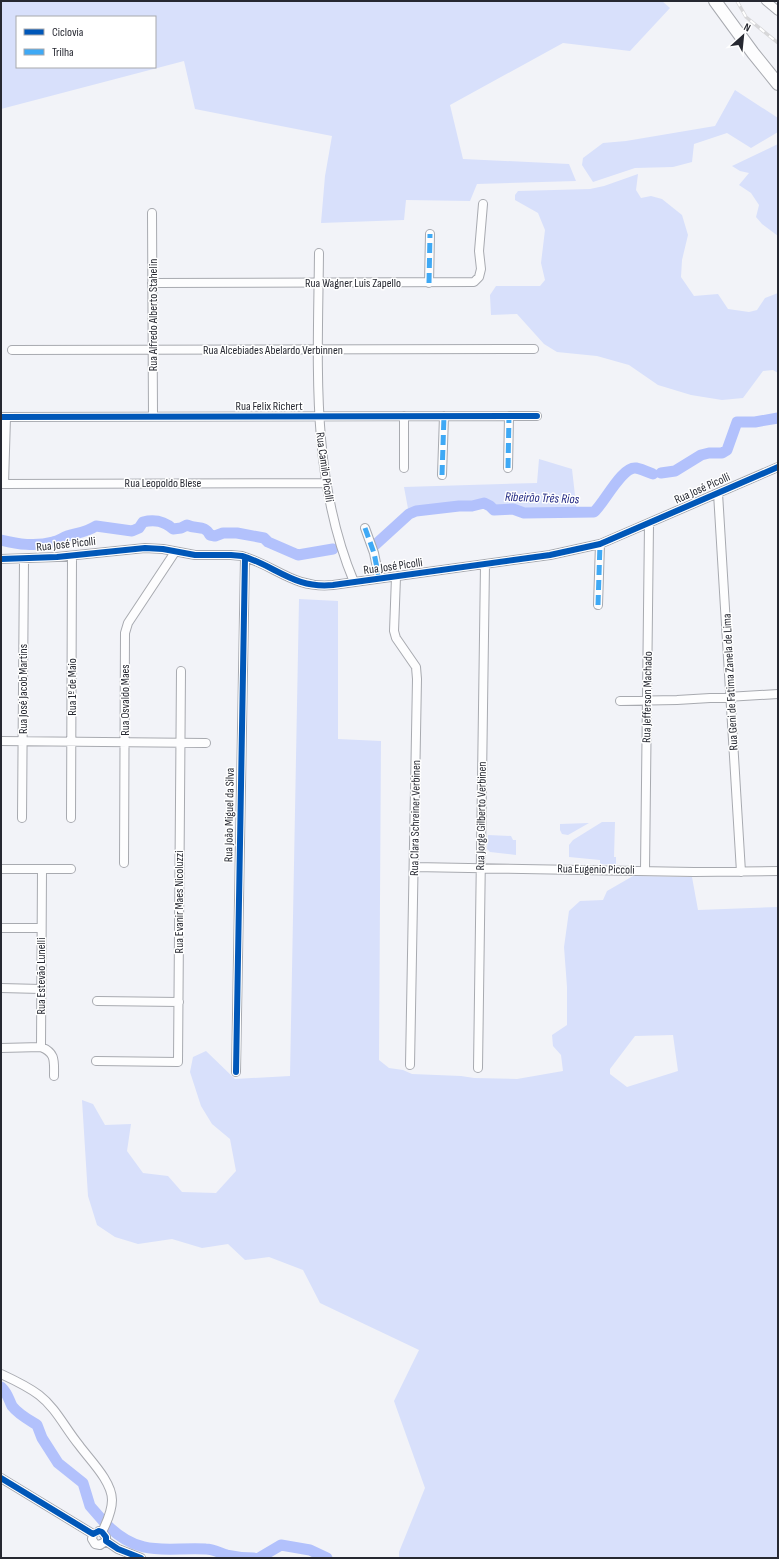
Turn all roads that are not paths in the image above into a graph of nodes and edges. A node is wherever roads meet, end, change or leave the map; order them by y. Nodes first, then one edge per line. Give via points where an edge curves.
1 (715, 1) edge
2 (766, 1) edge
3 (778, 11) edge
4 (778, 84) edge
5 (483, 204) dead end
6 (152, 213) dead end
7 (430, 234) dead end
8 (319, 253) dead end
9 (152, 283) junction
10 (319, 283) junction
11 (429, 283) junction
12 (534, 349) dead end
13 (12, 350) dead end
14 (153, 350) junction
15 (318, 350) junction
16 (153, 416) junction
17 (404, 416) junction
18 (446, 416) junction
19 (511, 416) junction
20 (537, 416) dead end
21 (4, 417) edge
22 (318, 417) junction
23 (447, 460) dead end
24 (510, 467) dead end
25 (778, 467) edge
26 (404, 468) dead end
27 (442, 475) dead end
28 (326, 483) junction
29 (3, 484) edge
30 (718, 493) junction
31 (649, 524) junction
32 (365, 528) dead end
33 (600, 544) junction
34 (175, 552) junction
35 (72, 556) junction
36 (245, 557) junction
37 (1, 559) edge
38 (24, 559) junction
39 (485, 564) junction
40 (396, 577) junction
41 (379, 578) junction
42 (354, 582) junction
43 (598, 605) dead end
44 (181, 671) dead end
45 (778, 694) edge
46 (731, 697) junction
47 (646, 700) junction
48 (620, 701) dead end
49 (1, 741) edge
50 (23, 741) junction
51 (71, 741) junction
52 (124, 741) junction
53 (180, 742) junction
54 (206, 743) dead end
55 (22, 818) dead end
56 (71, 818) dead end
57 (124, 863) dead end
58 (414, 867) junction
59 (480, 868) junction
60 (1, 869) edge
61 (71, 869) dead end
62 (42, 870) junction
63 (645, 870) junction
64 (778, 871) edge
65 (741, 872) junction
66 (1, 928) edge
67 (41, 928) junction
68 (1, 988) edge
69 (41, 989) junction
70 (96, 1001) dead end
71 (179, 1002) junction
72 (41, 1047) junction
73 (1, 1048) edge
74 (96, 1061) dead end
75 (410, 1065) dead end
76 (478, 1068) dead end
77 (236, 1072) dead end
78 (54, 1076) dead end
79 (1, 1374) edge
80 (1, 1478) edge
81 (102, 1532) junction
82 (93, 1534) junction
83 (106, 1541) junction
84 (141, 1558) edge

1 - 4 highway
2 - 3 street
5 - 11 street, Rua Wagner Luis Zapello via 479,277 474,282
6 - 9 street, Rua Alfredo Alberto Stahelin
7 - 11 street
8 - 10 street, Rua Camilo Picolli
9 - 10 street, Rua Wagner Luis Zapello
9 - 14 street, Rua Alfredo Alberto Stahelin
10 - 11 street, Rua Wagner Luis Zapello
10 - 15 street, Rua Camilo Picolli
12 - 15 street, Rua Alcebiades Abelardo Verbinnen
13 - 14 street, Rua Alcebiades Abelardo Verbinnen
14 - 15 street, Rua Alcebiades Abelardo Verbinnen
14 - 16 street, Rua Alfredo Alberto Stahelin
15 - 22 street, Rua Camilo Picolli
16 - 21 street, Rua Felix Richert
16 - 22 street, Rua Felix Richert
17 - 18 street, Rua Felix Richert
17 - 22 street, Rua Felix Richert
17 - 26 street
18 - 19 street, Rua Felix Richert
18 - 23 street
18 - 27 street
19 - 20 street, Rua Felix Richert
19 - 24 street
21 - 29 street
22 - 28 street, Rua Camilo Picolli
25 - 30 street, Rua José Picolli
28 - 29 street, Rua Leopoldo Blese
28 - 42 street, Rua Camilo Picolli via 334,523
30 - 31 street, Rua José Picolli
30 - 46 street, Rua Geni de Fatima Zanela de Lima
31 - 33 street, Rua José Picolli
31 - 47 street, Rua Jefferson Machado
32 - 41 street via 374,552
33 - 39 street, Rua José Picolli via 557,554
33 - 43 street
34 - 35 street, Rua José Picolli via 145,548
34 - 36 street, Rua José Picolli
34 - 52 street, Rua Osvaldo Maes via 126,628
35 - 38 street, Rua José Picolli
35 - 51 street, Rua 1º de Maio
36 - 42 street, Rua José Picolli via 304,584 324,586
36 - 77 street, Rua João Miguel da Silva
37 - 38 street, Rua José Picolli
38 - 50 street, Rua José Jacob Martins
39 - 40 street, Rua José Picolli
39 - 59 street, Rua Jorge Gilberto Verbinen
40 - 41 street, Rua José Picolli
40 - 58 street, Rua Clara Schreiner Verbinen via 394,632 416,667 417,679
41 - 42 street, Rua José Picolli
44 - 53 street, Rua Evanir Maes Nicoluzzi
45 - 46 street
46 - 47 street
46 - 65 street, Rua Geni de Fatima Zanela de Lima
47 - 48 street
47 - 63 street, Rua Jefferson Machado
49 - 50 street
50 - 51 street
50 - 55 street, Rua José Jacob Martins
51 - 52 street
51 - 56 street, Rua 1º de Maio
52 - 53 street
52 - 57 street, Rua Osvaldo Maes
53 - 54 street
53 - 71 street, Rua Evanir Maes Nicoluzzi
58 - 59 street, Rua Eugenio Piccoli
58 - 75 street, Rua Clara Schreiner Verbinen
59 - 63 street, Rua Eugenio Piccoli
59 - 76 street, Rua Jorge Gilberto Verbinen
60 - 62 street
61 - 62 street
62 - 67 street, Rua Estevão Lunelli
63 - 65 street, Rua Eugenio Piccoli
64 - 65 street, Rua Eugenio Piccoli
66 - 67 street
67 - 69 street, Rua Estevão Lunelli
68 - 69 street
69 - 72 street, Rua Estevão Lunelli
70 - 71 street
71 - 74 street, Rua Evanir Maes Nicoluzzi via 178,1062
72 - 73 street
72 - 78 street via 53,1055
79 - 81 street via 38,1395 54,1409 97,1468 110,1490 112,1499
80 - 82 street
81 - 82 street
81 - 83 street
82 - 83 street via 95,1544 100,1545
83 - 84 street

